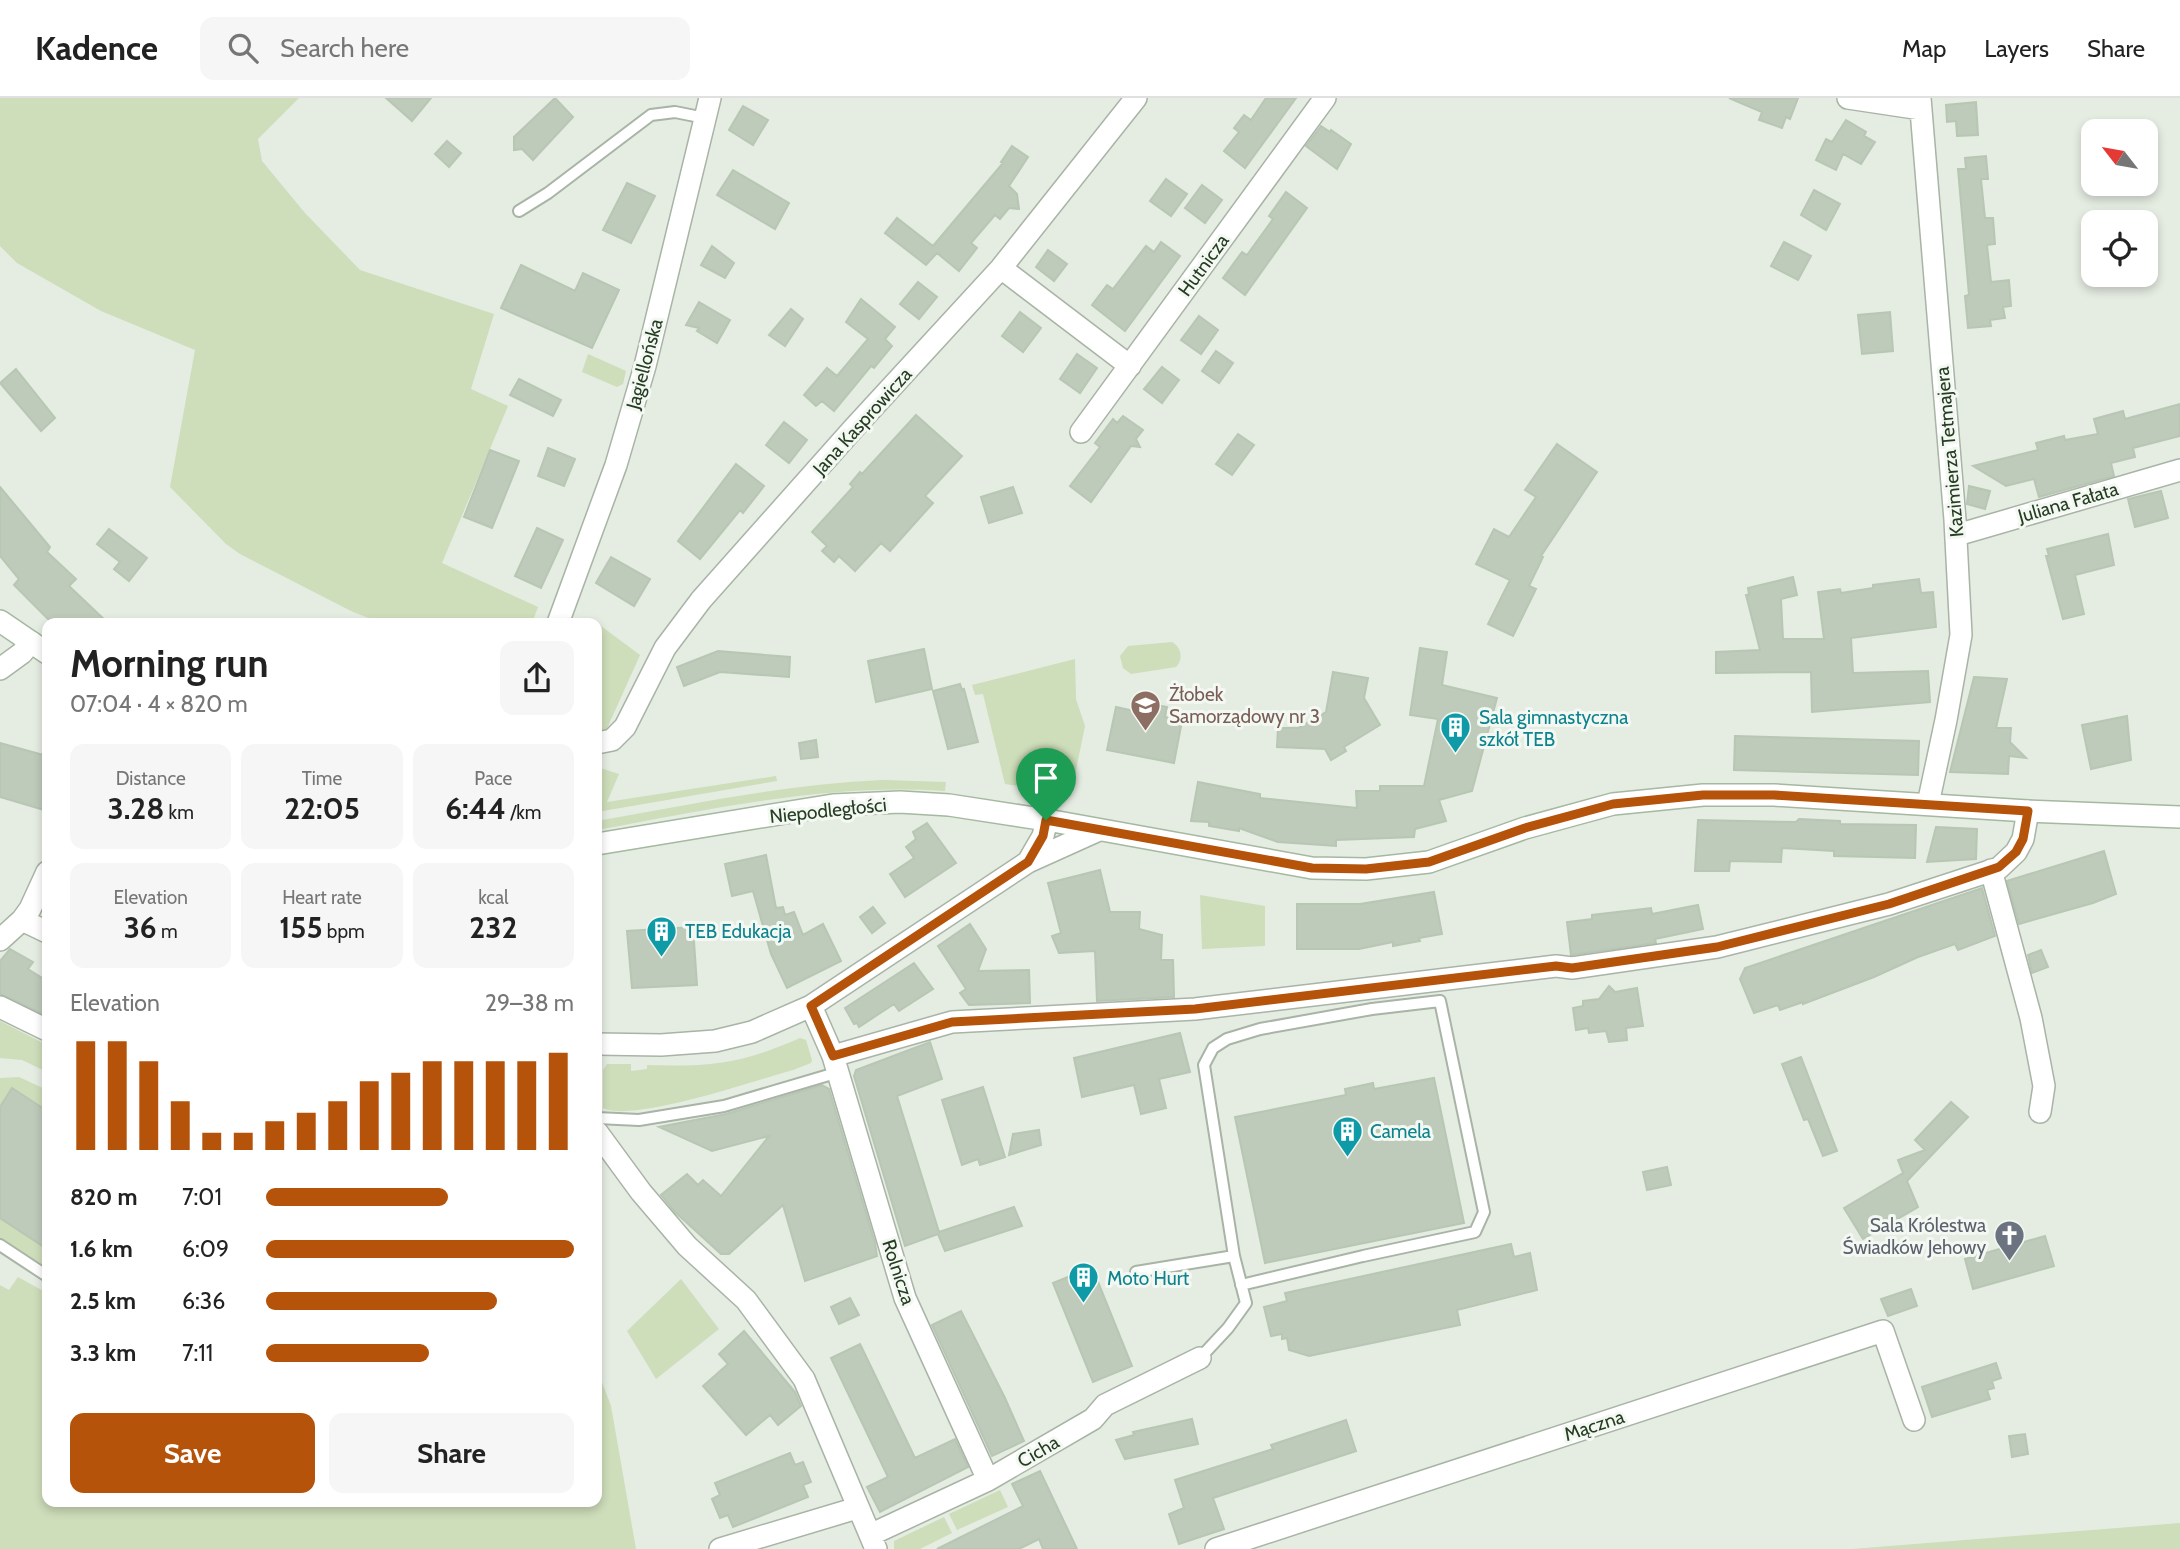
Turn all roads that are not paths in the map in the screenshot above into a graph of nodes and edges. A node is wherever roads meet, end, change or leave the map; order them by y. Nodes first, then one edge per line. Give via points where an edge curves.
1 (1136, 98) edge
2 (1325, 98) edge
3 (1848, 98) edge
4 (1921, 103) edge
5 (707, 108) edge
6 (519, 211) dead end
7 (1001, 268) junction
8 (1130, 366) junction
9 (1081, 432) dead end
10 (2180, 470) edge
11 (1956, 535) junction
12 (560, 618) edge
13 (0, 621) edge
14 (39, 648) edge
15 (0, 669) edge
16 (602, 742) edge
17 (1928, 804) junction
18 (2028, 811) junction
19 (2180, 817) edge
20 (1046, 820) junction
21 (1099, 830) junction
22 (602, 843) edge
23 (1028, 862) junction
24 (1991, 870) junction
25 (42, 885) edge
26 (22, 920) junction
27 (42, 930) edge
28 (0, 940) edge
29 (811, 1006) junction
30 (0, 1007) edge
31 (42, 1028) edge
32 (602, 1044) edge
33 (836, 1064) junction
34 (2040, 1112) dead end
35 (602, 1118) edge
36 (602, 1139) edge
37 (0, 1245) edge
38 (1234, 1256) junction
39 (1136, 1272) dead end
40 (42, 1273) edge
41 (1241, 1285) junction
42 (1200, 1358) joint
43 (1914, 1420) dead end
44 (988, 1480) junction
45 (857, 1508) junction
46 (873, 1542) edge
47 (720, 1549) edge
48 (1216, 1549) edge

1 - 7 street, Jana Kasprowicza
2 - 8 street, Hutnicza
3 - 4 street
4 - 11 street, Kazimierza Tetmajera
5 - 6 lane via 652,116
5 - 12 street, Jagiellońska via 645,366 616,465
7 - 8 street
7 - 16 street, Jana Kasprowicza via 701,600 665,648 625,727 612,740
8 - 9 street, Hutnicza
10 - 11 street, Juliana Fałata
11 - 17 street, Kazimierza Tetmajera via 1961,635
13 - 14 street
14 - 15 street via 22,653
17 - 18 street, Niepodległości
17 - 21 street, Niepodległości via 1774,795 1703,795 1613,804 1525,828 1429,862 1366,869 1312,868
18 - 19 street, Niepodległości
18 - 24 street via 2016,852
20 - 21 street, Niepodległości
20 - 22 street, Niepodległości via 949,805 833,805
20 - 23 street via 1043,836
21 - 23 street
23 - 29 street
24 - 33 street via 1889,904 1717,947 1572,968 1556,966 1195,1009 952,1022
24 - 34 street via 2045,1086
25 - 26 street
26 - 27 street
26 - 28 street
29 - 32 street via 752,1032 715,1041
29 - 33 street, Rolnicza
30 - 31 street
33 - 35 lane via 724,1106 639,1120
33 - 44 street, Rolnicza via 905,1298
36 - 45 street via 687,1246 746,1300 804,1379
37 - 40 lane
38 - 39 lane
38 - 41 lane
38 - 41 lane via 1204,1065 1213,1048 1260,1029 1440,1001 1484,1212 1475,1232
41 - 42 lane via 1246,1303
42 - 44 street, Cicha via 1105,1405 1093,1419
43 - 48 street, Mączna via 1883,1331
44 - 46 street, Cicha
45 - 46 street
45 - 47 street

